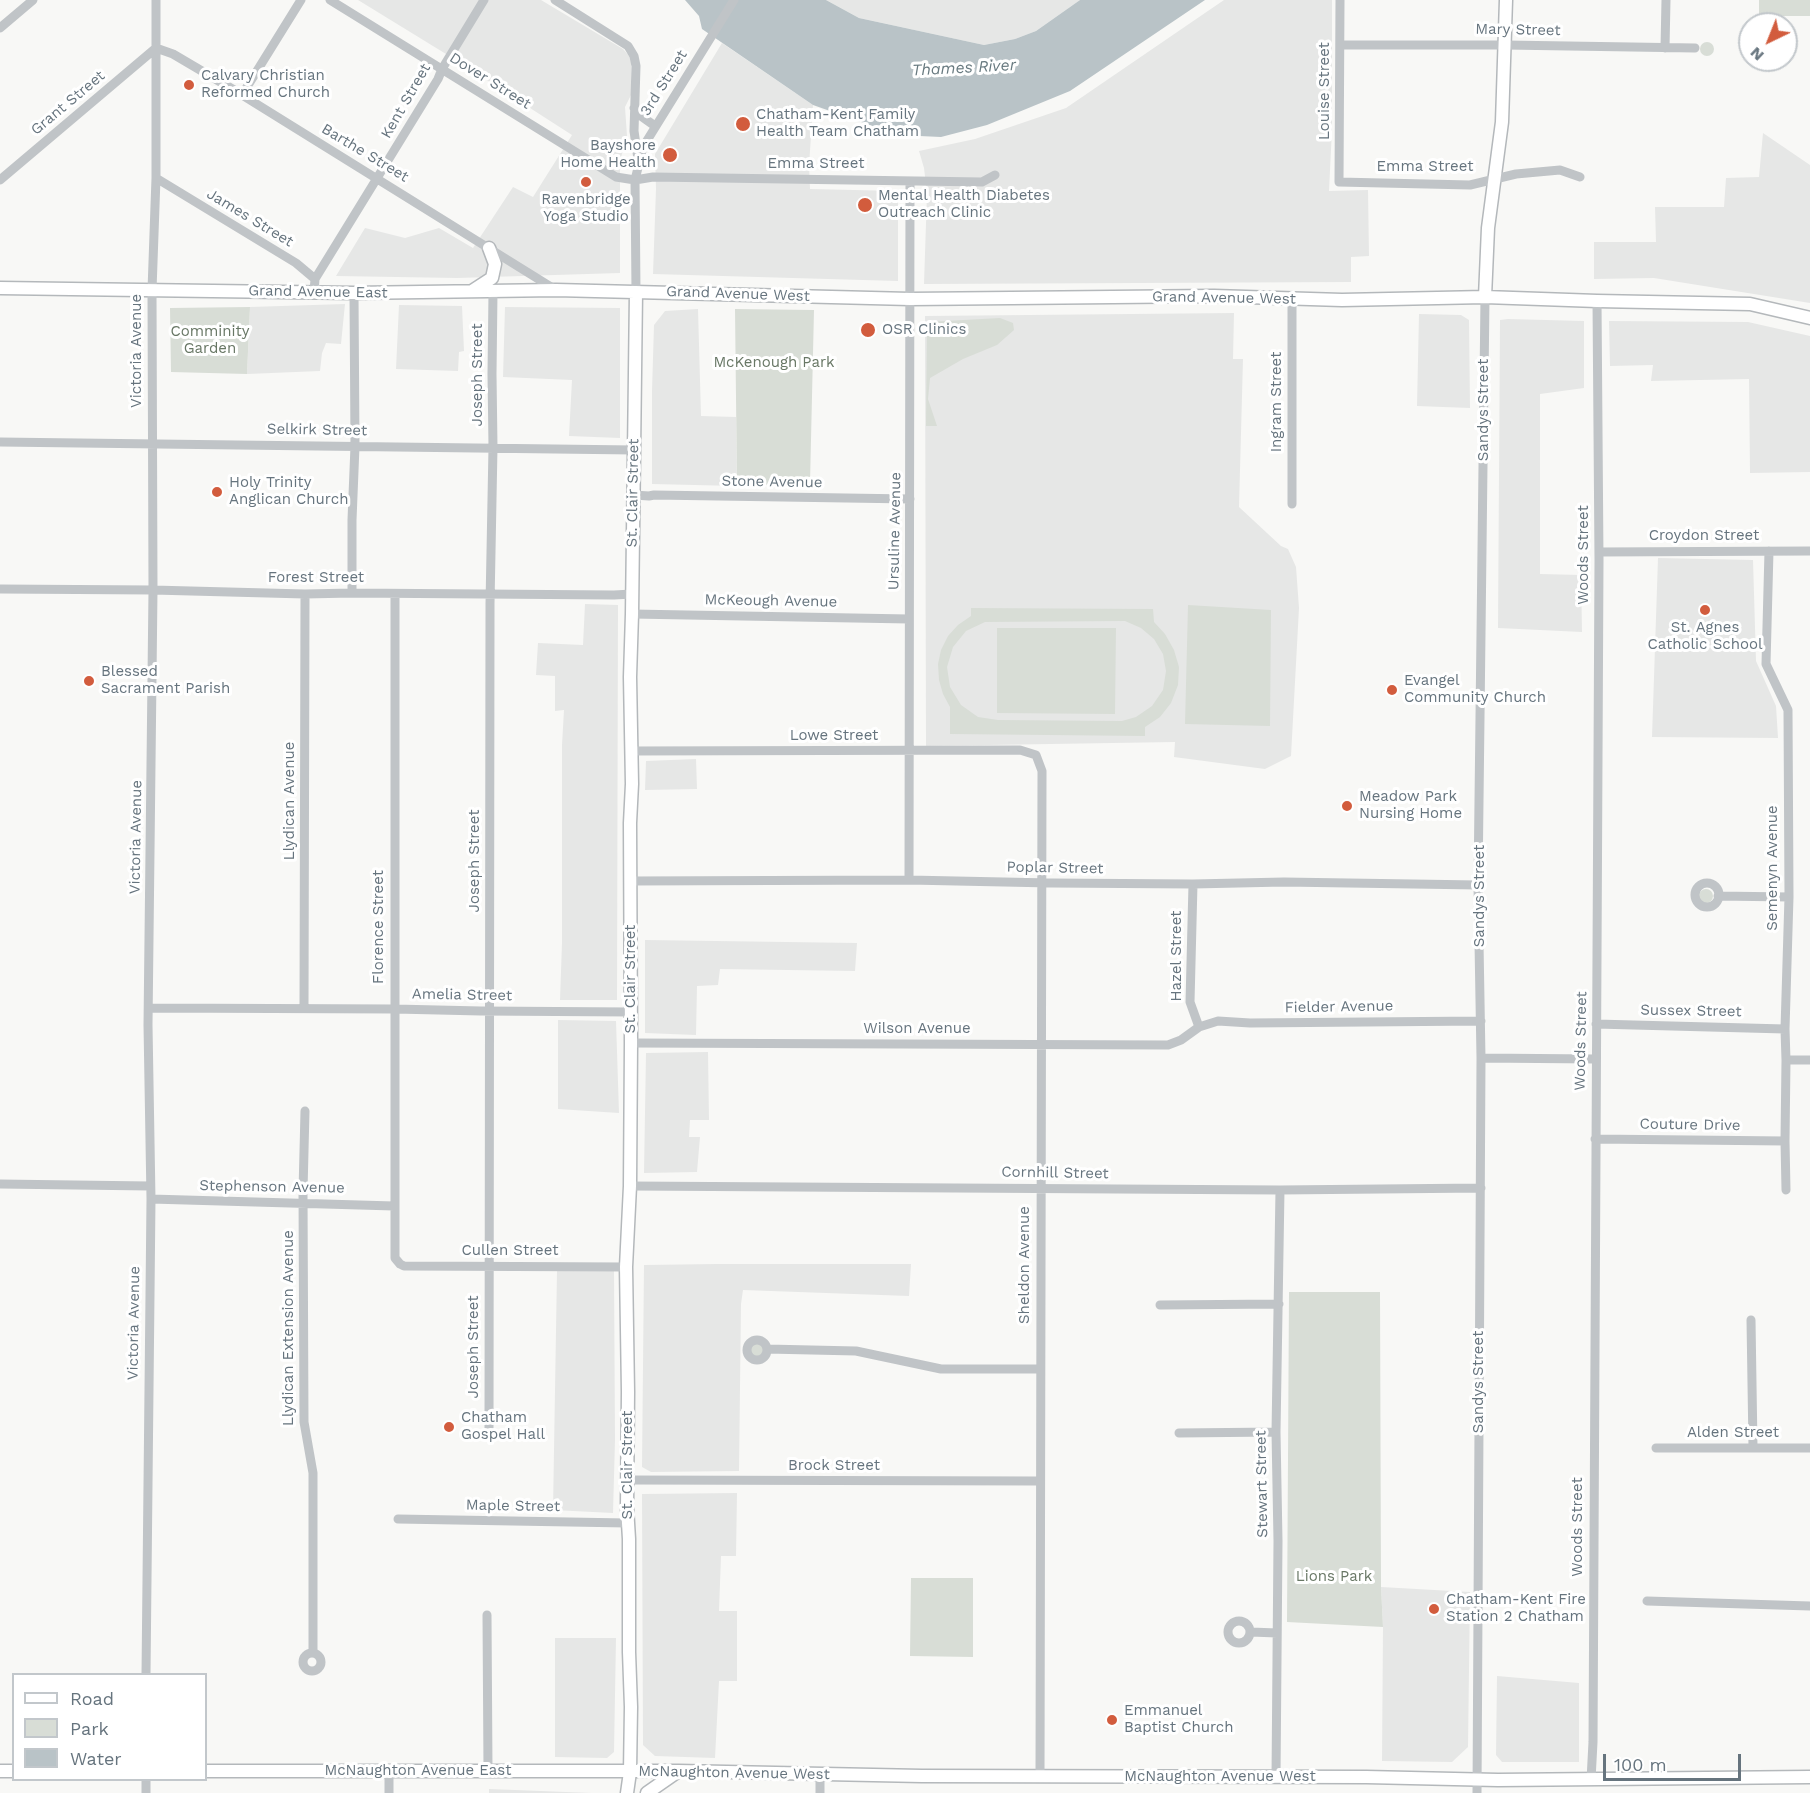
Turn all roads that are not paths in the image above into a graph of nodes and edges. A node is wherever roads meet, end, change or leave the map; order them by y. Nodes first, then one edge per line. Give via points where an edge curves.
1 (33, 0) edge
2 (156, 0) edge
3 (301, 0) edge
4 (330, 0) edge
5 (484, 0) edge
6 (555, 0) edge
7 (734, 0) edge
8 (1340, 0) edge
9 (1506, 0) edge
10 (1666, 0) edge
11 (0, 28) edge
12 (1340, 45) junction
13 (1505, 45) junction
14 (156, 48) junction
15 (1665, 48) junction
16 (1695, 48) dead end
17 (442, 69) junction
18 (242, 95) junction
19 (634, 108) junction
20 (655, 126) junction
21 (638, 164) junction
22 (2, 175) edge
23 (996, 175) dead end
24 (1580, 177) dead end
25 (156, 178) junction
26 (378, 178) junction
27 (1496, 179) junction
28 (635, 180) junction
29 (910, 181) junction
30 (1339, 182) joint
31 (489, 248) junction
32 (315, 285) junction
33 (0, 288) edge
34 (152, 290) junction
35 (556, 290) junction
36 (471, 292) junction
37 (493, 292) junction
38 (636, 292) junction
39 (354, 293) junction
40 (1485, 297) junction
41 (910, 299) junction
42 (1292, 299) junction
43 (1597, 302) junction
44 (1810, 318) edge
45 (0, 442) edge
46 (153, 444) junction
47 (355, 446) junction
48 (493, 447) junction
49 (634, 450) junction
50 (634, 495) junction
51 (910, 499) junction
52 (1292, 504) dead end
53 (1769, 551) junction
54 (1810, 551) edge
55 (1599, 552) junction
56 (0, 589) edge
57 (153, 590) junction
58 (352, 593) junction
59 (491, 593) junction
60 (305, 594) junction
61 (396, 594) junction
62 (632, 594) junction
63 (632, 614) junction
64 (909, 619) junction
65 (910, 750) junction
66 (631, 751) junction
67 (1036, 755) joint
68 (909, 880) junction
69 (631, 881) junction
70 (1042, 882) junction
71 (1193, 884) junction
72 (1478, 885) junction
73 (1718, 896) dead end
74 (1789, 897) junction
75 (149, 1008) junction
76 (304, 1008) junction
77 (395, 1008) junction
78 (489, 1011) junction
79 (631, 1012) junction
80 (1481, 1021) junction
81 (1596, 1024) junction
82 (1199, 1027) junction
83 (1785, 1029) junction
84 (631, 1043) junction
85 (1042, 1044) junction
86 (1481, 1058) junction
87 (1595, 1059) junction
88 (1786, 1060) junction
89 (1810, 1060) edge
90 (305, 1111) dead end
91 (1595, 1139) junction
92 (1785, 1141) junction
93 (0, 1184) edge
94 (150, 1186) junction
95 (630, 1186) junction
96 (1041, 1187) junction
97 (1481, 1188) junction
98 (1280, 1190) junction
99 (1786, 1190) dead end
100 (151, 1199) junction
101 (303, 1203) junction
102 (394, 1206) junction
103 (396, 1260) joint
104 (488, 1267) junction
105 (626, 1267) junction
106 (1279, 1304) junction
107 (1160, 1305) dead end
108 (1750, 1320) dead end
109 (767, 1349) dead end
110 (1040, 1369) junction
111 (489, 1430) dead end
112 (1276, 1432) junction
113 (1179, 1433) dead end
114 (1656, 1448) dead end
115 (1753, 1448) junction
116 (1810, 1448) edge
117 (628, 1480) junction
118 (1040, 1481) junction
119 (398, 1519) dead end
120 (627, 1523) junction
121 (1647, 1601) dead end
122 (1810, 1606) edge
123 (487, 1615) dead end
124 (1251, 1632) dead end
125 (1277, 1633) junction
126 (312, 1653) dead end
127 (146, 1673) edge
128 (389, 1770) junction
129 (488, 1770) junction
130 (207, 1771) edge
131 (630, 1772) junction
132 (678, 1772) junction
133 (820, 1774) junction
134 (1040, 1777) junction
135 (1276, 1777) junction
136 (1810, 1777) edge
137 (1477, 1779) junction
138 (1591, 1780) junction
139 (389, 1793) edge
140 (627, 1793) edge
141 (647, 1793) edge
142 (820, 1793) edge
143 (1477, 1793) edge

1 - 11 street
2 - 14 street, Victoria Avenue
3 - 18 street
4 - 17 street, Dover Street
5 - 17 street, Kent Street
6 - 19 street via 628,46 636,66
7 - 20 street, 3rd Street
8 - 12 street, Louise Street
9 - 13 main road, Sandys Street
10 - 15 street
12 - 13 street, Mary Street
12 - 30 street, Louise Street
13 - 15 street, Mary Street
13 - 27 main road, Sandys Street
14 - 18 street, Barthe Street
14 - 22 street, Grant Street
14 - 25 street, Victoria Avenue
15 - 16 street, Mary Street
17 - 26 street, Kent Street
17 - 28 street, Dover Street via 616,177
18 - 26 street, Barthe Street
19 - 20 street
19 - 21 street
20 - 21 street, 3rd Street
21 - 28 street, St. Clair Street
23 - 29 street, Emma Street via 982,182
24 - 27 street, Emma Street via 1560,170
25 - 32 street, James Street via 296,263
25 - 34 street, Victoria Avenue
26 - 31 street, Barthe Street
26 - 32 street, Kent Street
27 - 30 street, Emma Street via 1470,185
27 - 40 main road, Sandys Street via 1488,228
28 - 29 street, Emma Street via 653,177
28 - 38 street, St. Clair Street
29 - 41 street, Ursuline Avenue
31 - 35 street, Barthe Street
31 - 36 main road via 495,264 492,278
32 - 34 main road, Grand Avenue East
32 - 39 main road, Grand Avenue East
33 - 34 main road, Grand Avenue East
34 - 46 street, Victoria Avenue
35 - 37 main road, Grand Avenue East
35 - 38 main road, Grand Avenue East
36 - 37 main road, Grand Avenue East
36 - 39 main road, Grand Avenue East
37 - 48 street, Joseph Street
38 - 41 main road, Grand Avenue West
38 - 49 main road, St. Clair Street
39 - 47 street
40 - 42 main road, Grand Avenue West
40 - 43 main road, Grand Avenue West
40 - 72 street, Sandys Street
41 - 42 main road, Grand Avenue West
41 - 51 street, Ursuline Avenue
42 - 52 street, Ingram Street
43 - 44 main road, Grand Avenue West via 1750,304
43 - 55 street, Woods Street
45 - 46 street, Selkirk Street
46 - 47 street, Selkirk Street
46 - 57 street, Victoria Avenue
47 - 48 street, Selkirk Street
47 - 58 street
48 - 49 street, Selkirk Street
48 - 59 street, Joseph Street
49 - 50 main road, St. Clair Street
50 - 51 street, Stone Avenue
50 - 62 main road, St. Clair Street
51 - 64 street, Ursuline Avenue
53 - 54 street, Croydon Street
53 - 55 street, Croydon Street
53 - 74 street, Semenyn Avenue via 1767,664 1788,710
55 - 81 street, Woods Street
56 - 57 street, Forest Street
57 - 60 street, Forest Street
57 - 75 street, Victoria Avenue
58 - 60 street, Forest Street
58 - 61 street, Forest Street
59 - 61 street, Forest Street
59 - 62 street, Forest Street
59 - 78 street, Joseph Street
60 - 76 street, Llydican Avenue
61 - 77 street, Florence Street
62 - 63 main road, St. Clair Street
63 - 64 street, McKeough Avenue
63 - 66 main road, St. Clair Street
64 - 65 street, Ursuline Avenue
65 - 66 street, Lowe Street
65 - 67 street, Lowe Street via 1020,750
65 - 68 street, Ursuline Avenue
66 - 69 main road, St. Clair Street
67 - 70 street, Sheldon Avenue via 1042,771
68 - 69 street, Poplar Street
68 - 70 street, Poplar Street
69 - 79 main road, St. Clair Street
70 - 71 street, Poplar Street
70 - 85 street, Sheldon Avenue
71 - 72 street, Poplar Street
71 - 82 street, Hazel Street via 1190,1002
72 - 80 street, Sandys Street
73 - 74 street
74 - 83 street, Semenyn Avenue
75 - 76 street, Amelia Street
75 - 94 street, Victoria Avenue
76 - 77 street, Amelia Street
77 - 78 street, Amelia Street
77 - 102 street, Florence Street
78 - 79 street, Amelia Street
78 - 104 street, Joseph Street
79 - 84 main road, St. Clair Street
80 - 82 street, Fielder Avenue via 1218,1021
80 - 86 street, Sandys Street
81 - 83 street, Sussex Street
81 - 87 street, Woods Street
82 - 85 street, Wilson Avenue via 1167,1045
83 - 88 street, Semenyn Avenue
84 - 85 street, Wilson Avenue
84 - 95 main road, St. Clair Street
85 - 96 street, Sheldon Avenue
86 - 87 street
86 - 97 street, Sandys Street
87 - 91 street, Woods Street
88 - 89 street
88 - 92 street, Semenyn Avenue
90 - 101 street, Llydican Extension Avenue
91 - 92 street, Couture Drive
91 - 138 street, Woods Street
92 - 99 street, Semenyn Avenue
93 - 94 street
94 - 100 street, Victoria Avenue
95 - 96 street, Cornhill Street
95 - 105 main road, St. Clair Street
96 - 98 street, Cornhill Street
96 - 110 street, Sheldon Avenue
97 - 98 street, Cornhill Street
97 - 137 street, Sandys Street
98 - 106 street, Stewart Street
100 - 101 street, Stephenson Avenue
100 - 127 street, Victoria Avenue
101 - 102 street, Stephenson Avenue
101 - 126 street, Llydican Extension Avenue via 304,1422 313,1473
102 - 103 street, Florence Street
103 - 104 street, Cullen Street via 404,1266
104 - 105 street, Cullen Street
104 - 111 street, Joseph Street
105 - 117 main road, St. Clair Street
106 - 107 street
106 - 112 street, Stewart Street
108 - 115 street
109 - 110 street via 856,1351 941,1369
110 - 118 street, Sheldon Avenue
112 - 113 street
112 - 125 street, Stewart Street
114 - 115 street, Alden Street
115 - 116 street, Alden Street
117 - 118 street, Brock Street
117 - 120 main road, St. Clair Street
118 - 134 street, Sheldon Avenue
119 - 120 street, Maple Street
120 - 131 main road, St. Clair Street
121 - 122 street
123 - 129 street
124 - 125 street
125 - 135 street, Stewart Street
128 - 129 main road, McNaughton Avenue East
128 - 130 main road, McNaughton Avenue East
128 - 139 street
129 - 131 main road, McNaughton Avenue East
131 - 132 main road, McNaughton Avenue West
131 - 140 main road, St. Clair Street
132 - 133 main road, McNaughton Avenue West
132 - 141 main road
133 - 134 main road, McNaughton Avenue West
133 - 142 street
134 - 135 main road, McNaughton Avenue West
135 - 137 main road, McNaughton Avenue West
136 - 138 main road, McNaughton Avenue West
137 - 138 main road, McNaughton Avenue West
137 - 143 street, Sandys Street

